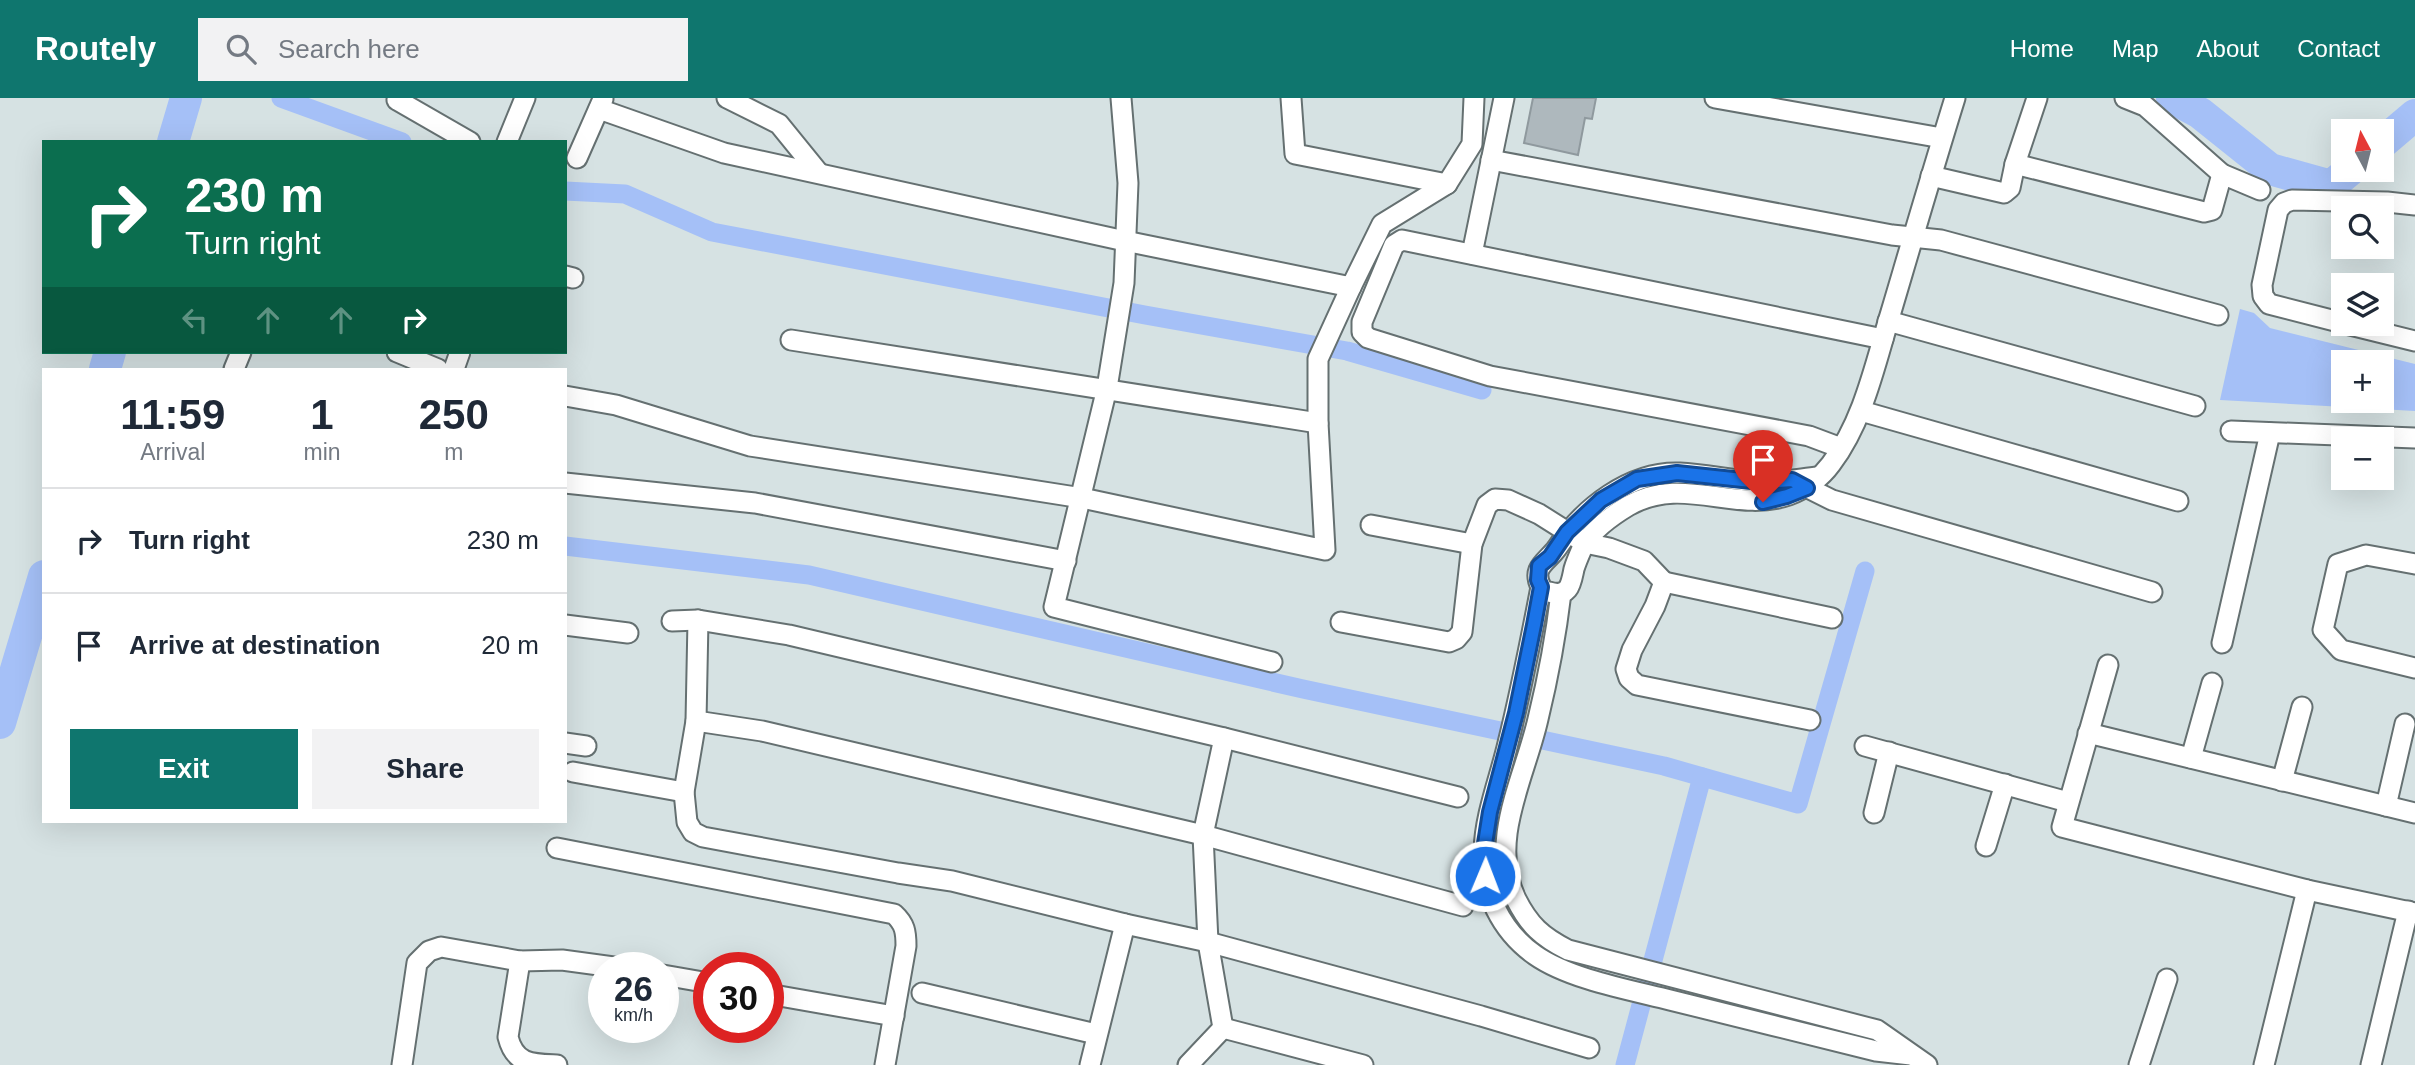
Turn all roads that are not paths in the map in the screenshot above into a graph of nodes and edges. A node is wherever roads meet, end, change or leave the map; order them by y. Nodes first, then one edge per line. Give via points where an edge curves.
1 (525, 98) edge
2 (727, 98) edge
3 (1121, 98) edge
4 (1291, 98) edge
5 (1474, 98) edge
6 (1504, 98) edge
7 (1715, 98) edge
8 (1955, 98) edge
9 (2037, 98) edge
10 (2125, 98) edge
11 (397, 100) dead end
12 (601, 103) edge
13 (1942, 138) junction
14 (467, 140) edge
15 (508, 140) edge
16 (577, 158) dead end
17 (1491, 160) junction
18 (2015, 164) junction
19 (818, 172) junction
20 (2222, 174) junction
21 (1931, 176) junction
22 (1447, 184) junction
23 (2260, 190) dead end
24 (2413, 202) edge
25 (1913, 237) junction
26 (1125, 241) junction
27 (1472, 254) junction
28 (1350, 287) junction
29 (2218, 315) dead end
30 (2331, 320) edge
31 (1885, 330) junction
32 (2394, 336) edge
33 (791, 340) dead end
34 (2415, 341) edge
35 (402, 354) edge
36 (436, 368) edge
37 (1107, 388) junction
38 (567, 396) edge
39 (2195, 406) dead end
40 (1861, 411) junction
41 (1318, 422) junction
42 (2231, 431) dead end
43 (2270, 433) junction
44 (2415, 438) edge
45 (1841, 448) junction
46 (1806, 481) junction
47 (567, 483) edge
48 (1082, 498) junction
49 (2178, 501) dead end
50 (1371, 525) dead end
51 (1567, 532) junction
52 (1585, 543) junction
53 (1472, 544) junction
54 (1550, 557) junction
55 (1066, 561) junction
56 (2415, 564) edge
57 (1574, 570) junction
58 (1664, 582) junction
59 (1541, 587) junction
60 (2151, 592) dead end
61 (1561, 593) junction
62 (1832, 618) dead end
63 (698, 620) junction
64 (672, 621) dead end
65 (1341, 622) dead end
66 (567, 625) edge
67 (628, 633) dead end
68 (2222, 643) dead end
69 (1272, 662) dead end
70 (2108, 664) dead end
71 (2415, 668) edge
72 (2212, 683) dead end
73 (2302, 707) dead end
74 (696, 720) junction
75 (1810, 720) dead end
76 (2405, 724) dead end
77 (2088, 733) junction
78 (1224, 738) junction
79 (567, 743) edge
80 (586, 746) dead end
81 (1866, 746) dead end
82 (1889, 752) junction
83 (2191, 758) junction
84 (573, 772) dead end
85 (2282, 781) junction
86 (2005, 784) junction
87 (684, 792) junction
88 (1458, 797) dead end
89 (2068, 802) junction
90 (2386, 806) junction
91 (1490, 812) junction
92 (1874, 813) dead end
93 (2415, 813) edge
94 (1510, 818) junction
95 (1203, 835) junction
96 (1986, 846) dead end
97 (557, 848) dead end
98 (2308, 890) junction
99 (1463, 906) dead end
100 (2411, 912) edge
101 (1125, 924) junction
102 (1208, 942) junction
103 (520, 961) junction
104 (588, 962) edge
105 (2167, 979) dead end
106 (922, 993) dead end
107 (784, 997) edge
108 (894, 1016) junction
109 (1223, 1028) junction
110 (1096, 1034) junction
111 (1588, 1048) dead end
112 (1919, 1060) edge
113 (402, 1065) edge
114 (557, 1065) edge
115 (885, 1065) edge
116 (1090, 1065) edge
117 (1188, 1065) edge
118 (1363, 1065) edge
119 (2138, 1065) edge
120 (2264, 1065) edge
121 (2371, 1065) edge

1 - 15 street
2 - 19 street via 779,124
3 - 26 street via 1128,183
4 - 22 street via 1295,155
5 - 22 street via 1472,144
6 - 17 street
7 - 13 street
8 - 13 street
9 - 18 street
10 - 20 street via 2145,106
11 - 14 street
12 - 16 street
12 - 19 street via 724,153
13 - 21 street
17 - 25 street
17 - 27 street
18 - 20 street via 2204,212 2212,210
18 - 21 street via 2010,188 2004,192
19 - 26 street
20 - 23 street
21 - 25 street
22 - 28 street via 1382,224
24 - 30 street via 2292,200 2278,210 2263,296 2269,304
25 - 29 street via 1941,240
25 - 31 street
26 - 28 street
26 - 37 street via 1124,284
27 - 31 street
27 - 45 street via 1412,240 1394,244 1362,332 1368,338 1490,376 1809,436
28 - 41 street via 1318,359
31 - 39 street
31 - 40 street
32 - 34 street
33 - 37 street
35 - 36 street
37 - 41 street
37 - 48 street
38 - 48 street via 616,405 750,446
40 - 45 street
40 - 49 street
41 - 48 street via 1325,550
42 - 43 street
43 - 44 street
43 - 68 street
45 - 46 street via 1830,466
46 - 51 street via 1761,482 1677,473 1637,479 1601,500
46 - 52 street via 1787,496 1763,502 1678,492 1643,497 1613,515
46 - 60 street via 1832,500
47 - 55 street via 754,503
48 - 55 street
50 - 53 street
51 - 52 street
51 - 53 street via 1539,514 1495,499 1487,505
51 - 54 street
52 - 57 street
52 - 58 street via 1644,561
53 - 65 street via 1462,632 1456,639 1449,642
54 - 57 street via 1565,559
54 - 59 street via 1539,566
55 - 69 street via 1054,607
56 - 71 street via 2366,555 2338,564 2323,631 2341,650
57 - 61 street via 1572,584
58 - 62 street
58 - 75 street via 1632,650 1626,669 1629,678 1645,687
59 - 61 street
59 - 91 street
61 - 94 street via 1538,719
63 - 64 street
63 - 74 street
63 - 78 street via 789,635
66 - 67 street
70 - 77 street
72 - 83 street
73 - 85 street
74 - 87 street
74 - 95 street via 762,731
76 - 90 street
77 - 83 street
77 - 89 street
78 - 88 street
78 - 95 street
79 - 80 street
81 - 82 street
82 - 86 street
82 - 92 street
83 - 85 street
84 - 87 street
85 - 90 street
86 - 89 street
86 - 96 street
87 - 101 street via 687,822 703,837 952,881
89 - 98 street via 2062,827
90 - 93 street
91 - 94 street
91 - 112 street via 1485,876 1495,910 1513,936 1555,968
94 - 112 street via 1504,856 1509,884 1526,918 1547,940 1633,968 1877,1030
95 - 99 street
95 - 102 street
97 - 108 street via 894,914 906,932
98 - 100 street
98 - 120 street
100 - 121 street
101 - 102 street
101 - 110 street
102 - 109 street
102 - 111 street
103 - 104 street
103 - 113 street via 441,947 422,957 417,963
103 - 114 street via 508,1037 511,1048 531,1064
105 - 119 street
106 - 110 street
107 - 108 street
108 - 115 street
109 - 117 street
109 - 118 street
110 - 116 street

